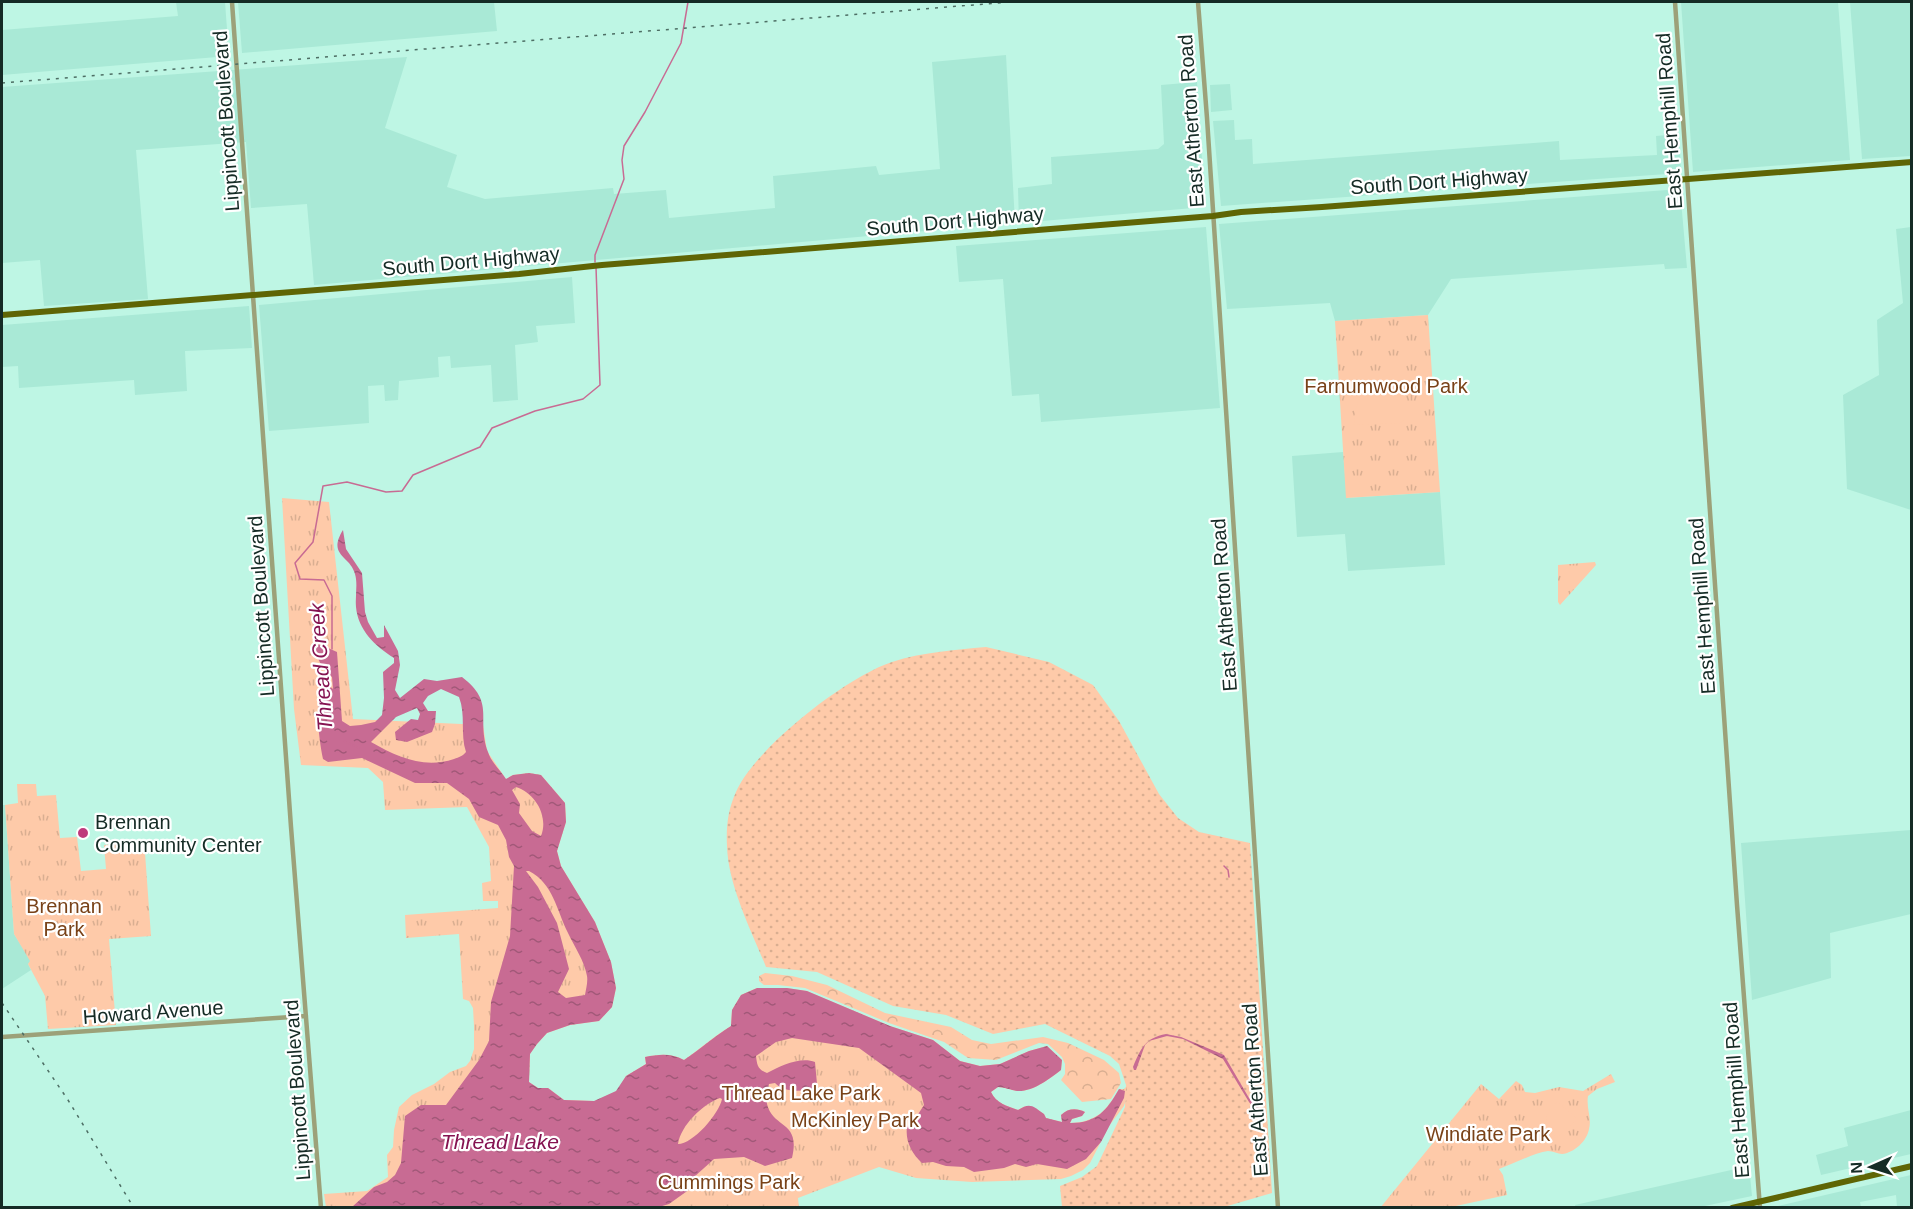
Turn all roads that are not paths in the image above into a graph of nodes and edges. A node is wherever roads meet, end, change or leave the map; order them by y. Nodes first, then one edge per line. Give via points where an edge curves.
1 (232, 2) edge
2 (1198, 2) edge
3 (1675, 2) edge
4 (1911, 162) edge
5 (1688, 179) junction
6 (1213, 216) junction
7 (254, 296) junction
8 (2, 315) edge
9 (306, 1016) junction
10 (2, 1037) edge
11 (1911, 1166) edge
12 (1760, 1204) edge
13 (321, 1208) edge
14 (1278, 1208) edge
15 (1732, 1208) edge

1 - 7 street, Lippincott Boulevard
2 - 6 street, East Atherton Road
3 - 5 street, East Hemphill Road
4 - 5 main road, South Dort Highway
5 - 6 main road, South Dort Highway
5 - 12 street, East Hemphill Road
6 - 7 main road, South Dort Highway
6 - 14 street, East Atherton Road
7 - 8 main road, South Dort Highway
7 - 9 street, Lippincott Boulevard
9 - 10 street, Howard Avenue
9 - 13 street, Lippincott Boulevard
11 - 12 main road
12 - 15 main road

